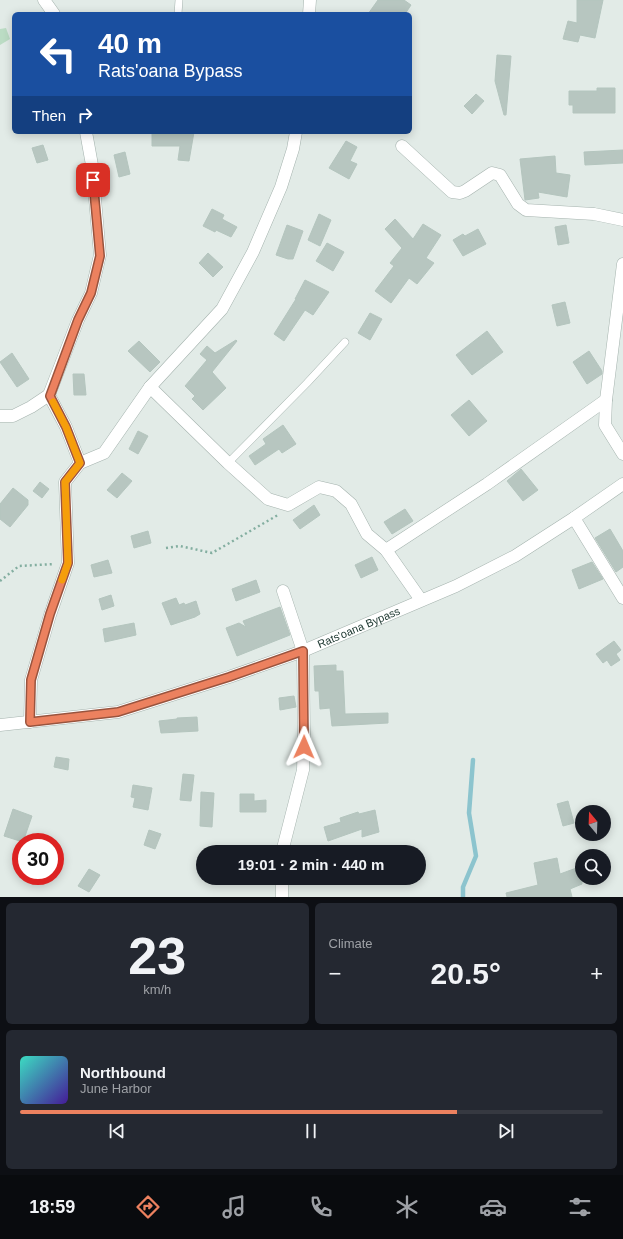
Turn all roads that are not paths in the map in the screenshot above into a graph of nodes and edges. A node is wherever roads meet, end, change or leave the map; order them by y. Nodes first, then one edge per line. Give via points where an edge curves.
1 (44, 0) edge
2 (179, 0) edge
3 (310, 0) edge
4 (53, 12) edge
5 (178, 12) edge
6 (309, 12) edge
7 (86, 134) edge
8 (296, 134) edge
9 (402, 146) dead end
10 (623, 220) edge
11 (623, 264) edge
12 (345, 342) dead end
13 (150, 387) junction
14 (50, 396) junction
15 (606, 400) junction
16 (0, 416) edge
17 (623, 454) edge
18 (80, 463) junction
19 (228, 463) junction
20 (623, 484) edge
21 (574, 518) junction
22 (386, 550) junction
23 (283, 591) dead end
24 (623, 598) edge
25 (421, 600) junction
26 (303, 651) junction
27 (30, 722) junction
28 (0, 725) edge
29 (284, 845) edge
30 (282, 885) edge
31 (282, 897) edge

1 - 4 street
2 - 5 lane
3 - 6 street
7 - 14 street via 92,165 100,256 91,293 78,320
8 - 13 street via 281,187 252,252 222,309
9 - 10 street via 452,192 465,191 492,173 500,175 518,204 526,210 594,214
11 - 15 street
12 - 19 lane
13 - 18 street via 104,453
13 - 19 street
14 - 16 street via 13,416
14 - 18 street
15 - 17 street via 605,425
15 - 22 street via 487,484
18 - 27 street via 65,482 68,563 31,680
19 - 22 street via 268,499 288,505 319,487 336,491 351,504 367,534
20 - 21 street, Rats'oana Bypass
21 - 24 street
21 - 25 street, Rats'oana Bypass via 515,556 456,586
22 - 25 street
23 - 26 street
25 - 26 street, Rats'oana Bypass
26 - 27 street, Rats'oana Bypass via 118,712
26 - 29 street via 303,770
27 - 28 street, Rats'oana Bypass
30 - 31 street

